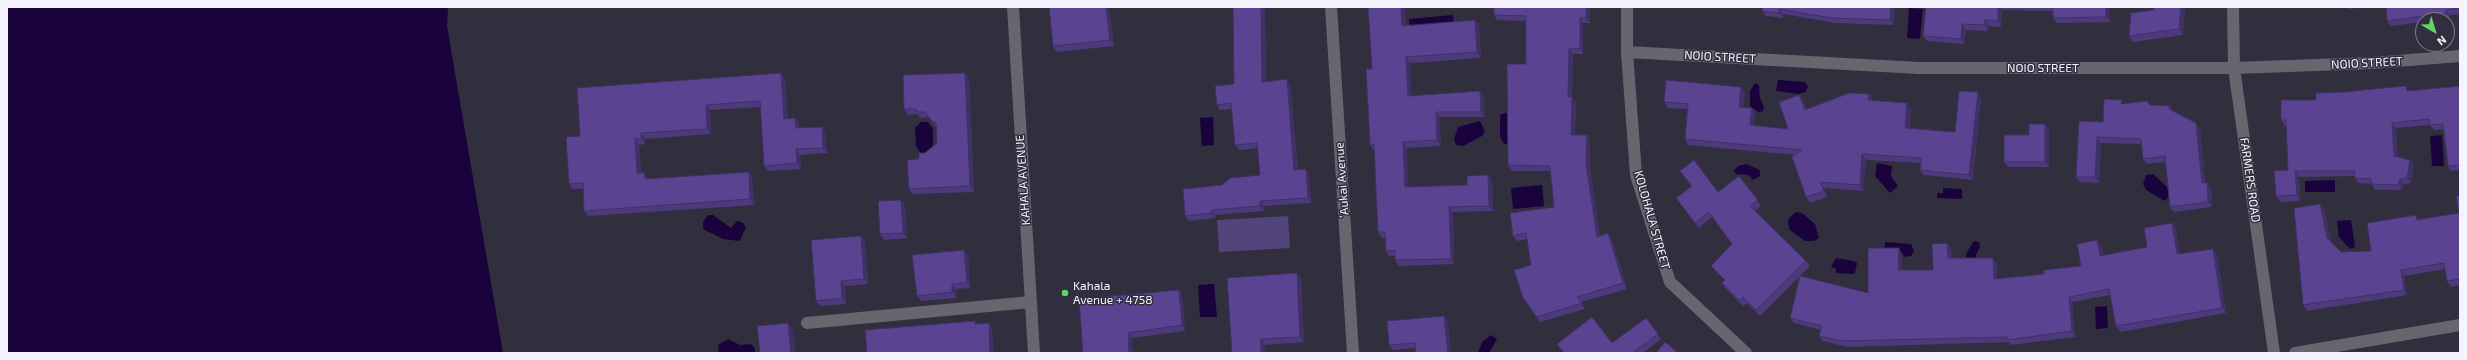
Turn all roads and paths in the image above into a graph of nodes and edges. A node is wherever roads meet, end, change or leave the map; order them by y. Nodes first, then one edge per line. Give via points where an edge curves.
1 (1013, 7) edge
2 (1330, 7) edge
3 (1627, 7) edge
4 (2233, 7) edge
5 (1627, 52) junction
6 (2460, 56) edge
7 (2234, 68) junction
8 (1031, 302) junction
9 (807, 323) dead end
10 (2460, 325) edge
11 (1034, 353) edge
12 (1353, 353) edge
13 (1746, 353) edge
14 (2274, 353) edge
15 (2295, 353) edge

1 - 8 street, KAHALA AVENUE
2 - 12 street, ʻAukai Avenue
3 - 5 street, KOLOHALA STREET
4 - 7 street, FARMERS ROAD
5 - 7 street, NOIO STREET via 1919,68
5 - 13 street, KOLOHALA STREET via 1636,175 1670,282
6 - 7 street, NOIO STREET via 2372,63
7 - 14 street, FARMERS ROAD
8 - 9 street
8 - 11 street, KAHALA AVENUE
10 - 15 street

